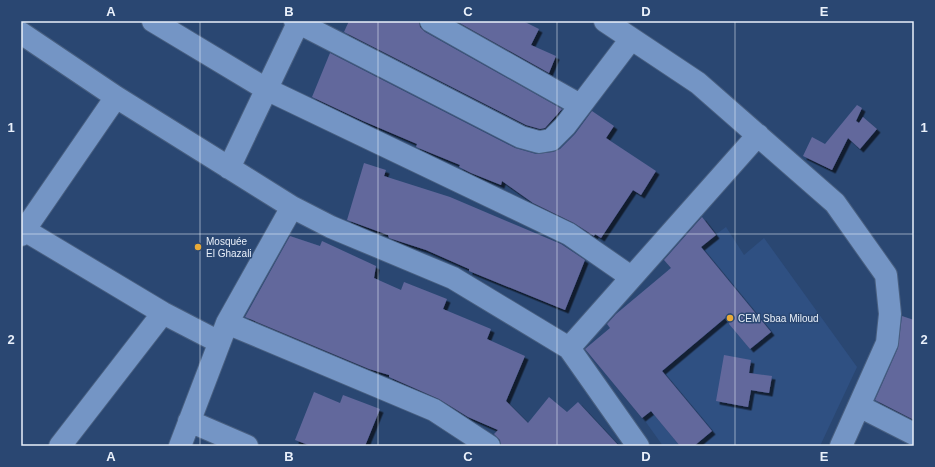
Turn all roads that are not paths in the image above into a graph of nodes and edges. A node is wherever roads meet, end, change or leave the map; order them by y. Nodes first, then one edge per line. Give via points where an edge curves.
1 (154, 21) edge
2 (297, 21) edge
3 (431, 21) edge
4 (605, 21) edge
5 (21, 33) edge
6 (631, 39) junction
7 (266, 90) junction
8 (116, 97) junction
9 (580, 105) junction
10 (758, 135) junction
11 (229, 168) junction
12 (292, 207) junction
13 (22, 231) edge
14 (631, 277) junction
15 (163, 313) junction
16 (223, 333) junction
17 (568, 348) junction
18 (859, 406) junction
19 (189, 421) junction
20 (914, 434) edge
21 (60, 446) edge
22 (180, 446) edge
23 (247, 446) edge
24 (489, 446) edge
25 (638, 446) edge
26 (841, 446) edge

1 - 7 street
2 - 7 street
2 - 9 street via 521,137 539,142 551,140
3 - 9 street
4 - 6 street
5 - 8 street
6 - 9 street
6 - 10 street via 698,83
7 - 11 street
7 - 14 street via 569,234
8 - 11 street
8 - 13 street
10 - 14 street
10 - 18 street via 835,203 886,275 890,314 887,343
11 - 12 street
12 - 16 street
12 - 17 street via 331,227 453,278
13 - 15 street
14 - 17 street
15 - 16 street
15 - 21 street
16 - 19 street
16 - 24 street via 434,410
17 - 25 street
18 - 20 street
18 - 26 street
19 - 22 street
19 - 23 street

